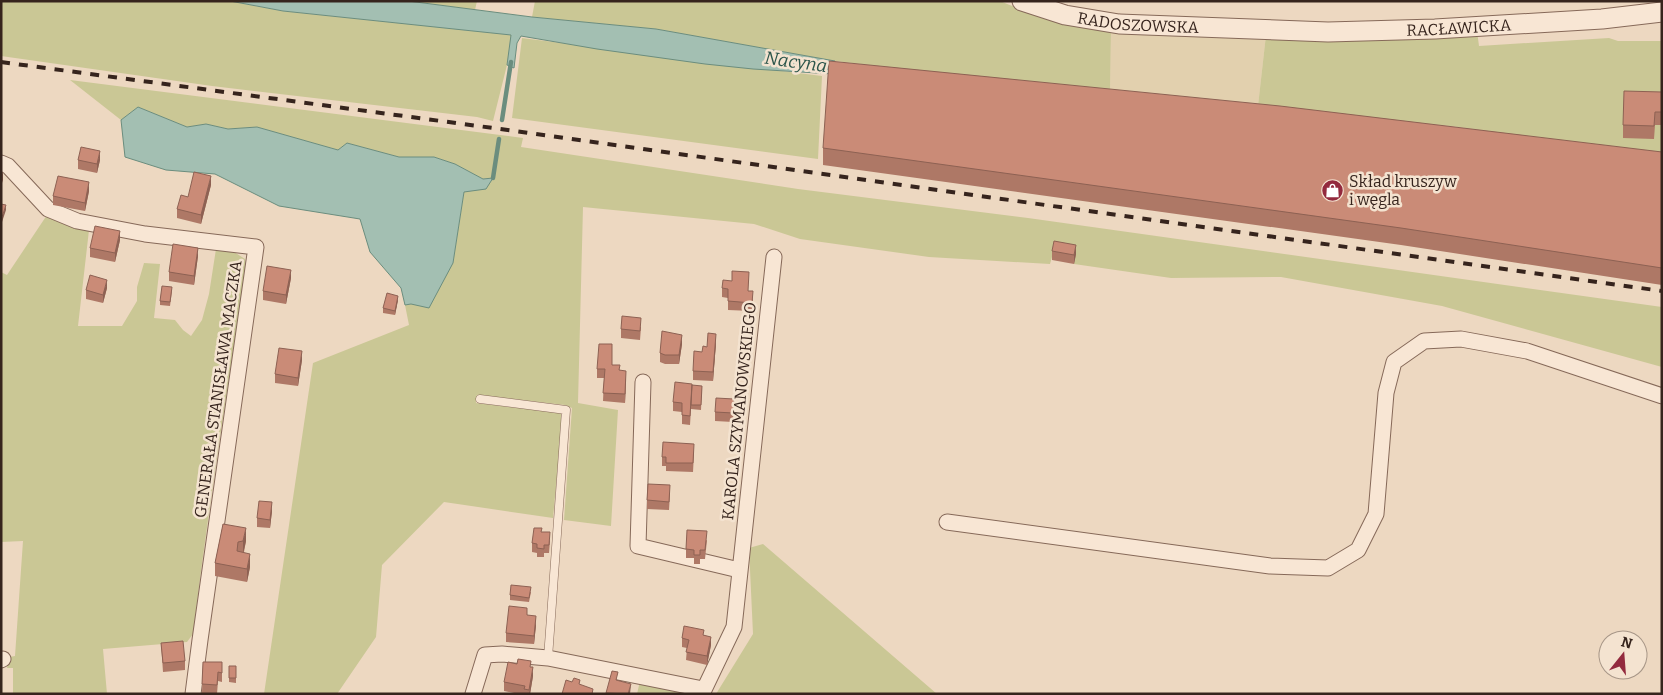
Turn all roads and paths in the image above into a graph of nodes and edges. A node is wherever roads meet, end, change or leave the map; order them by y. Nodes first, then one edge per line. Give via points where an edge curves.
1 (1022, 1) edge
2 (1662, 12) edge
3 (1255, 30) joint
4 (1, 163) edge
5 (774, 257) dead end
6 (643, 382) dead end
7 (1662, 396) edge
8 (480, 399) dead end
9 (947, 522) dead end
10 (739, 570) junction
11 (548, 658) junction
12 (702, 692) edge
13 (193, 694) edge
14 (473, 694) edge

1 - 3 street, RADOSZOWSKA via 1065,15 1119,24
2 - 3 street, RACŁAWICKA via 1611,19 1435,29
4 - 13 street, GENERAŁA STANISŁAWA MACZKA via 8,166 48,209 77,221 145,234 256,247
5 - 10 street, KAROLA SZYMANOWSKIEGO
6 - 10 street via 638,546
7 - 9 street via 1527,351 1462,338 1424,342 1394,362 1386,393 1376,514 1358,550 1328,568 1270,566
8 - 11 lane via 566,410
10 - 12 street, KAROLA SZYMANOWSKIEGO via 734,627
11 - 12 street, KAROLA SZYMANOWSKIEGO
11 - 14 street, KAROLA SZYMANOWSKIEGO via 485,655

